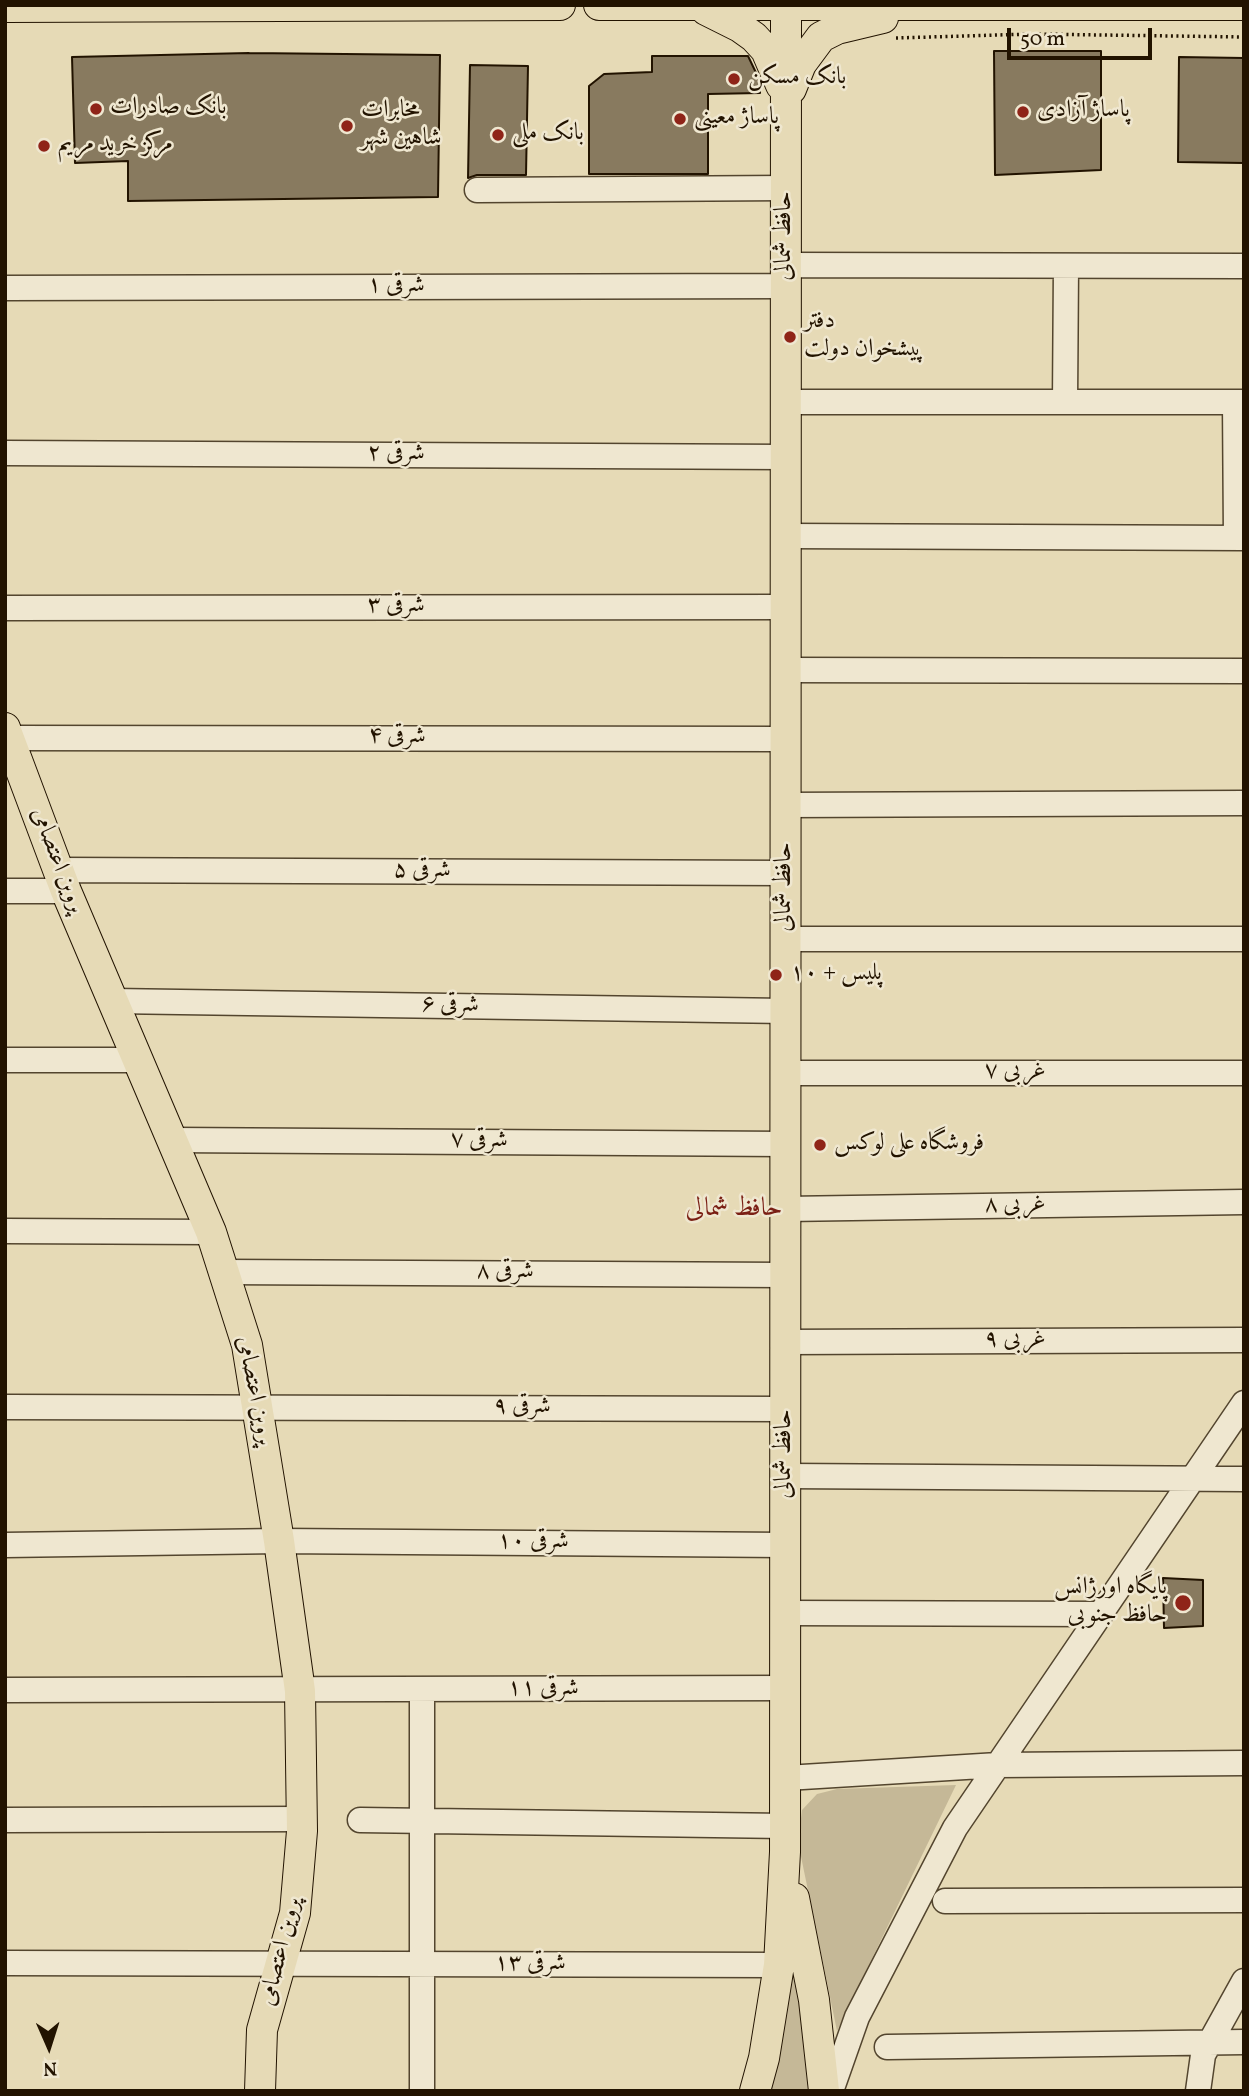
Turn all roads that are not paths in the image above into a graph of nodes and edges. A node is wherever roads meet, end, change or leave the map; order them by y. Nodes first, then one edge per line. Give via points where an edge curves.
1 (561, 5) edge
2 (599, 5) edge
3 (1244, 5) edge
4 (332, 6) edge
5 (695, 6) edge
6 (786, 6) edge
7 (947, 6) edge
8 (5, 7) edge
9 (786, 102) junction
10 (786, 188) junction
11 (477, 190) dead end
12 (1066, 266) junction
13 (1244, 266) edge
14 (786, 276) junction
15 (5, 289) edge
16 (786, 402) junction
17 (1065, 402) junction
18 (1239, 402) edge
19 (5, 453) edge
20 (786, 457) junction
21 (786, 536) junction
22 (1240, 538) edge
23 (786, 607) junction
24 (5, 608) edge
25 (786, 670) junction
26 (1244, 671) edge
27 (7, 733) edge
28 (786, 738) junction
29 (1244, 803) edge
30 (786, 805) junction
31 (786, 873) junction
32 (62, 881) junction
33 (5, 891) edge
34 (786, 939) junction
35 (1244, 939) edge
36 (113, 1001) junction
37 (786, 1011) junction
38 (5, 1060) edge
39 (139, 1060) junction
40 (786, 1073) junction
41 (1244, 1073) edge
42 (172, 1140) junction
43 (786, 1144) junction
44 (1244, 1202) edge
45 (786, 1209) junction
46 (5, 1231) edge
47 (211, 1232) junction
48 (223, 1272) junction
49 (786, 1275) junction
50 (1244, 1340) edge
51 (786, 1342) junction
52 (1244, 1403) edge
53 (5, 1406) edge
54 (258, 1407) junction
55 (786, 1409) junction
56 (786, 1476) junction
57 (1193, 1479) junction
58 (1244, 1479) edge
59 (279, 1541) junction
60 (5, 1545) edge
61 (786, 1545) junction
62 (786, 1613) junction
63 (1101, 1614) junction
64 (786, 1688) junction
65 (5, 1690) edge
66 (422, 1690) junction
67 (300, 1691) junction
68 (1244, 1763) edge
69 (998, 1765) junction
70 (786, 1778) junction
71 (302, 1819) junction
72 (5, 1820) edge
73 (360, 1820) dead end
74 (423, 1821) junction
75 (785, 1839) junction
76 (1244, 1900) edge
77 (945, 1902) dead end
78 (5, 1963) edge
79 (422, 1965) junction
80 (779, 1965) junction
81 (281, 1966) junction
82 (1244, 1981) edge
83 (1244, 2042) edge
84 (1209, 2043) junction
85 (887, 2047) dead end
86 (260, 2091) edge
87 (422, 2091) edge
88 (755, 2091) edge
89 (824, 2091) edge
90 (831, 2091) edge
91 (1198, 2091) edge

1 - 4 main road
2 - 5 main road
3 - 7 main road
4 - 8 main road
5 - 6 main road
5 - 9 main road via 740,27 766,50
6 - 7 main road
6 - 9 main road, حافظ شمالی
7 - 9 main road via 859,23 821,37 801,64
9 - 10 main road, حافظ شمالی
10 - 11 street
10 - 14 main road, حافظ شمالی
12 - 13 street
12 - 14 street, ۱ شرقی
12 - 17 street
14 - 15 street, ۱ شرقی
14 - 16 main road, حافظ شمالی
16 - 17 street
16 - 20 main road, حافظ شمالی
17 - 18 street
18 - 22 street
19 - 20 street, ۲ شرقی
20 - 21 main road, حافظ شمالی
21 - 22 street
21 - 23 main road, حافظ شمالی
23 - 24 street, ۳ شرقی
23 - 25 main road, حافظ شمالی
25 - 26 street
25 - 28 main road, حافظ شمالی
27 - 28 street, ۴ شرقی
27 - 32 main road, پروین اعتصامی
28 - 30 main road, حافظ شمالی
29 - 30 street
30 - 31 main road, حافظ شمالی
31 - 32 street, ۵ شرقی
31 - 34 main road, حافظ شمالی
32 - 33 street, ۵ شرقی
32 - 36 main road, پروین اعتصامی
34 - 35 street
34 - 37 main road, حافظ شمالی
36 - 37 street, ۶ شرقی
36 - 39 main road, پروین اعتصامی
37 - 40 main road, حافظ شمالی
38 - 39 street
39 - 42 main road, پروین اعتصامی
40 - 41 street, ۷ غربی
40 - 43 main road, حافظ شمالی
42 - 43 street, ۷ شرقی
42 - 47 main road, پروین اعتصامی
43 - 45 main road, حافظ شمالی
44 - 45 street, ۸ غربی
45 - 49 main road, حافظ شمالی
46 - 47 street
47 - 48 main road, پروین اعتصامی
48 - 49 street, ۸ شرقی
48 - 54 main road, پروین اعتصامی via 247,1345
49 - 51 main road, حافظ شمالی
50 - 51 street, ۹ غربی
51 - 55 main road, حافظ شمالی
52 - 57 street
53 - 54 street, شرقی ۹
54 - 55 street, شرقی ۹
54 - 59 main road, پروین اعتصامی
55 - 56 main road, حافظ شمالی
56 - 57 street
56 - 61 main road, حافظ شمالی
57 - 58 street
57 - 63 street
59 - 60 street, شرقی ۱۰
59 - 61 street, شرقی ۱۰
59 - 67 main road, پروین اعتصامی
61 - 62 main road, حافظ شمالی
62 - 63 street
62 - 64 main road, حافظ شمالی
63 - 69 street
64 - 66 street, ۱۱ شرقی
64 - 70 main road, حافظ شمالی
65 - 67 street, ۱۱ شرقی
66 - 67 street, ۱۱ شرقی
66 - 74 street
67 - 71 main road, پروین اعتصامی
68 - 69 street
69 - 70 street
69 - 90 street via 955,1828 895,1942 857,2017
70 - 75 main road, حافظ شمالی
71 - 72 street
71 - 81 main road, پروین اعتصامی via 295,1913
73 - 74 street
74 - 75 street
74 - 79 street
75 - 80 main road, حافظ شمالی
75 - 89 main road, حافظ شمالی via 814,2000
76 - 77 street
78 - 81 street, ۱۳ شرقی
79 - 80 street, ۱۳ شرقی
79 - 81 street, ۱۳ شرقی
79 - 87 street
80 - 88 main road, حافظ شمالی
81 - 86 main road, پروین اعتصامی via 262,2030
82 - 84 street
83 - 84 street
84 - 85 street
84 - 91 street

